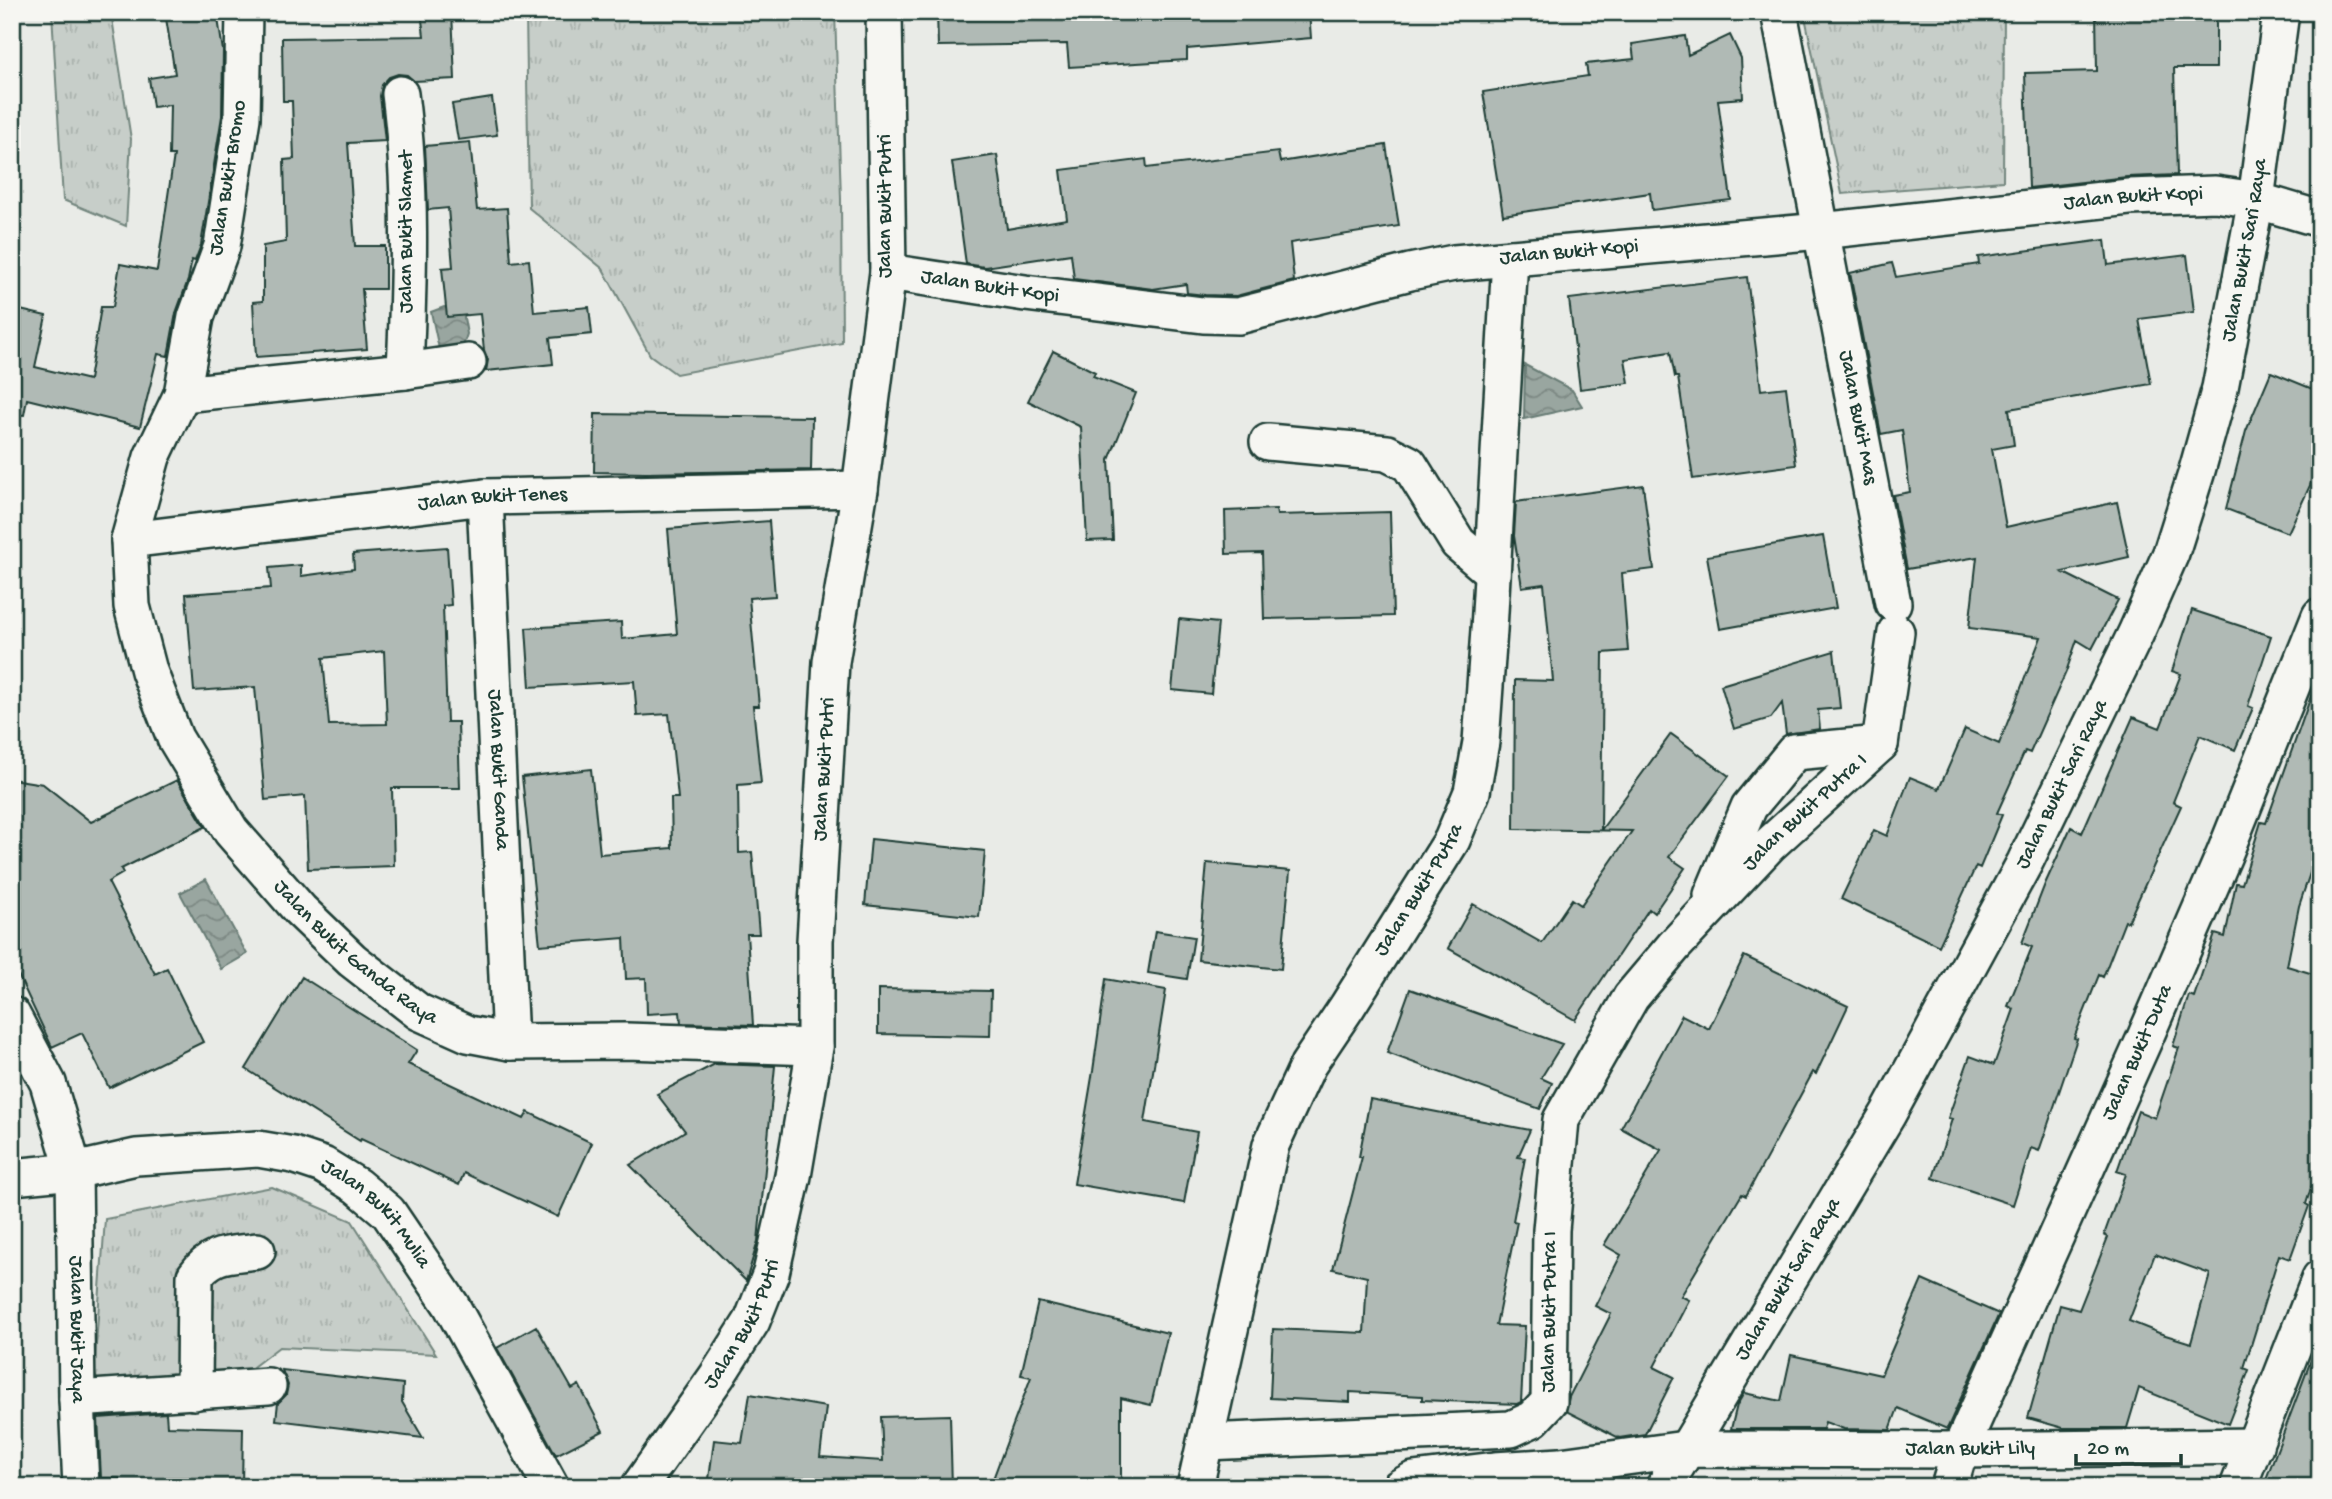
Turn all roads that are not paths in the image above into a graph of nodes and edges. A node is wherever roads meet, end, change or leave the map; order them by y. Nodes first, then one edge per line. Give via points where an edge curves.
1 (244, 12) edge
2 (884, 12) edge
3 (1779, 12) edge
4 (2281, 12) edge
5 (400, 93) dead end
6 (2256, 200) junction
7 (2320, 219) edge
8 (1821, 231) junction
9 (1510, 258) junction
10 (888, 272) junction
11 (468, 362) dead end
12 (405, 371) junction
13 (182, 394) junction
14 (1268, 442) dead end
15 (860, 489) junction
16 (485, 497) junction
17 (129, 540) junction
18 (1492, 572) junction
19 (2320, 616) edge
20 (1894, 617) joint
21 (1880, 744) junction
22 (1704, 915) junction
23 (12, 1015) edge
24 (510, 1042) junction
25 (815, 1047) junction
26 (74, 1171) junction
27 (12, 1177) edge
28 (257, 1251) dead end
29 (2320, 1278) edge
30 (268, 1386) dead end
31 (194, 1392) junction
32 (78, 1399) junction
33 (1206, 1442) junction
34 (2255, 1446) junction
35 (1685, 1449) junction
36 (1961, 1450) junction
37 (81, 1487) edge
38 (551, 1487) edge
39 (639, 1487) edge
40 (1195, 1487) edge
41 (1400, 1487) edge
42 (1664, 1487) edge
43 (1949, 1487) edge
44 (2238, 1487) edge

1 - 13 street, Jalan Bukit Bromo via 242,118 222,246 196,317
2 - 10 street, Jalan Bukit Putri
3 - 8 street, Jalan Bukit Mas
4 - 6 street, Jalan Bukit Sari Raya
5 - 12 street, Jalan Bukit Slamet via 408,235
6 - 7 street, Jalan Bukit Kopi
6 - 8 street, Jalan Bukit Kopi via 2215,194 2129,197
6 - 35 street, Jalan Bukit Sari Raya via 2220,388 2171,553 2136,633 2025,862 1894,1102
8 - 9 street, Jalan Bukit Kopi
8 - 20 street, Jalan Bukit Mas
9 - 10 street, Jalan Bukit Kopi via 1410,272 1238,316 1203,316
9 - 18 street, Jalan Bukit Putra
10 - 15 street, Jalan Bukit Putri
11 - 12 street
12 - 13 street
13 - 17 street, Jalan Bukit Bromo via 152,457
14 - 18 street via 1387,453 1409,464 1458,543
15 - 16 street, Jalan Bukit Tenes
15 - 25 street, Jalan Bukit Putri via 831,662 815,941
16 - 17 street, Jalan Bukit Tenes
16 - 24 street, Jalan Bukit Ganda
17 - 24 street, Jalan Bukit Ganda Raya via 132,606 149,671 175,738 231,831 300,910 352,960 419,1012 468,1034
18 - 33 street, Jalan Bukit Putra via 1481,742 1472,792 1452,840 1308,1065 1271,1145
19 - 36 street, Jalan Bukit Duta via 2192,929
20 - 21 street, Jalan Bukit Putra I
21 - 22 street, Jalan Bukit Putra I via 1769,845
21 - 22 street, Jalan Bukit Putra I via 1794,752 1748,807
22 - 33 street, Jalan Bukit Putra I via 1631,998 1561,1120 1551,1230 1549,1402 1533,1419 1511,1429
23 - 26 street, Jalan Bukit Jaya via 48,1083
24 - 25 street, Jalan Bukit Ganda Raya
25 - 39 street, Jalan Bukit Putri via 771,1273 752,1321
26 - 27 street, Jalan Bukit Mulia
26 - 32 street, Jalan Bukit Jaya
26 - 38 street, Jalan Bukit Mulia via 136,1157 258,1149 323,1165 357,1186 388,1213 450,1305
28 - 31 street via 212,1258 195,1276
29 - 34 street
30 - 31 street
31 - 32 street
32 - 37 street, Jalan Bukit Jaya
33 - 40 street, Jalan Bukit Putra
34 - 36 street, Jalan Bukit Lily
34 - 44 street
35 - 36 street, Jalan Bukit Lily
35 - 41 street, Jalan Bukit Lily via 1413,1480
35 - 42 street, Jalan Bukit Sari Raya
36 - 43 street, Jalan Bukit Duta

